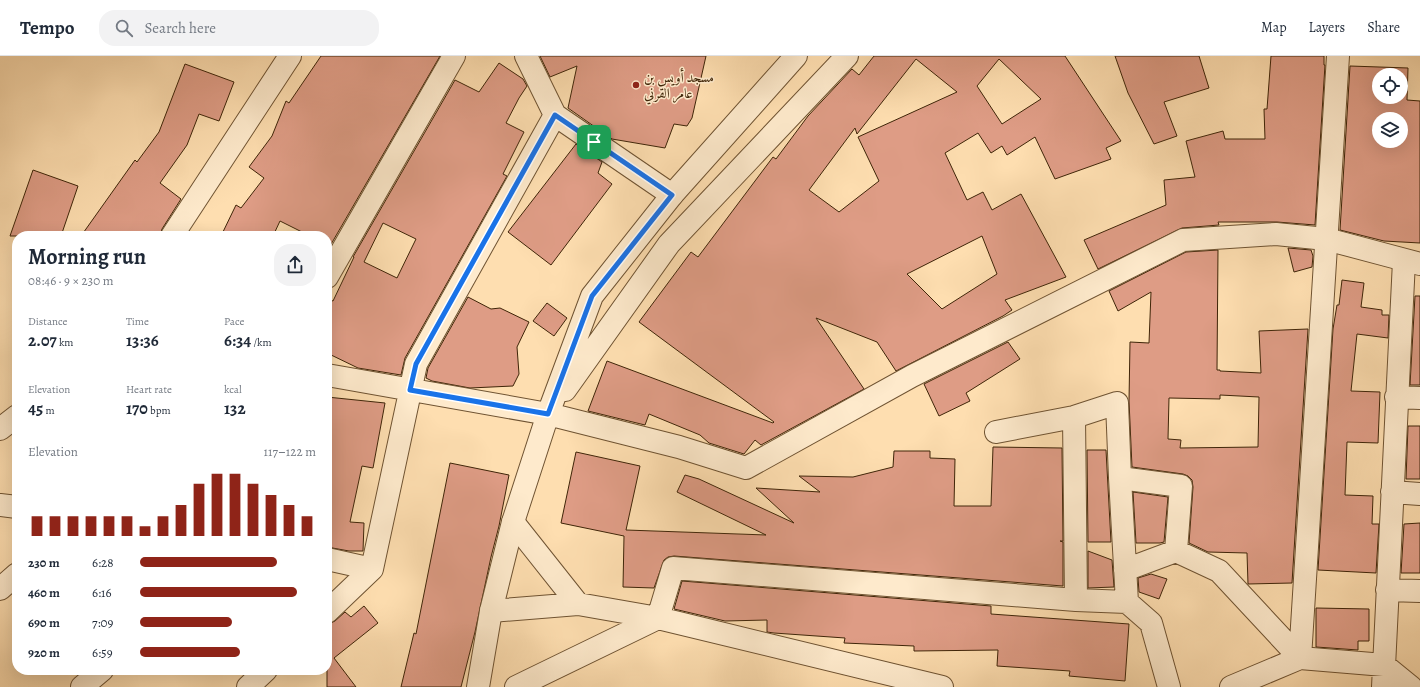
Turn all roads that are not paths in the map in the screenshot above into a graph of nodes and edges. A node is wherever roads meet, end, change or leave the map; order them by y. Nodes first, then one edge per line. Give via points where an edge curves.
1 (290, 56) edge
2 (454, 56) edge
3 (526, 56) edge
4 (796, 56) edge
5 (847, 56) edge
6 (1338, 56) edge
7 (555, 115) junction
8 (672, 195) junction
9 (175, 231) edge
10 (1326, 239) junction
11 (1412, 263) edge
12 (332, 267) edge
13 (332, 376) edge
14 (410, 390) junction
15 (1396, 397) junction
16 (1420, 398) edge
17 (548, 414) junction
18 (1074, 418) junction
19 (12, 420) edge
20 (0, 429) edge
21 (996, 432) dead end
22 (1120, 478) junction
23 (1392, 492) junction
24 (1420, 494) edge
25 (0, 505) edge
26 (12, 506) edge
27 (513, 522) junction
28 (1176, 551) junction
29 (332, 560) edge
30 (372, 569) junction
31 (1125, 570) junction
32 (12, 578) edge
33 (0, 589) edge
34 (1387, 590) junction
35 (1420, 591) edge
36 (1076, 600) junction
37 (1127, 602) junction
38 (578, 604) junction
39 (332, 607) edge
40 (490, 611) junction
41 (658, 618) junction
42 (1300, 658) junction
43 (1384, 665) junction
44 (96, 675) edge
45 (261, 675) edge
46 (82, 687) edge
47 (248, 687) edge
48 (478, 687) edge
49 (516, 687) edge
50 (937, 687) edge
51 (1169, 687) edge
52 (1231, 687) edge
53 (1383, 687) edge
54 (1411, 687) edge

1 - 9 street
2 - 12 street
3 - 7 street
4 - 8 street
5 - 17 street via 669,244
6 - 10 street
7 - 8 street
7 - 14 street via 416,364
8 - 17 street via 592,296
10 - 11 street
10 - 17 street via 1276,234 1183,240 912,376 746,468 680,447
10 - 42 street
11 - 15 street
13 - 14 street
14 - 17 street
14 - 30 street
15 - 16 street
15 - 23 street
17 - 27 street
18 - 21 street
18 - 22 street via 1117,403
18 - 36 street
19 - 20 street
22 - 28 street via 1181,486
22 - 31 street
23 - 24 street
23 - 34 street
25 - 26 street
27 - 38 street
27 - 40 street
28 - 31 street
28 - 42 street via 1219,571
29 - 30 street
30 - 39 street
31 - 37 street
32 - 33 street
34 - 35 street
34 - 43 street
36 - 37 street
36 - 41 street via 673,568
37 - 51 street via 1151,623
38 - 40 street
38 - 41 street
40 - 48 street
41 - 49 street
41 - 50 street
42 - 43 street
42 - 52 street
43 - 53 street
43 - 54 street
44 - 46 street
45 - 47 street

